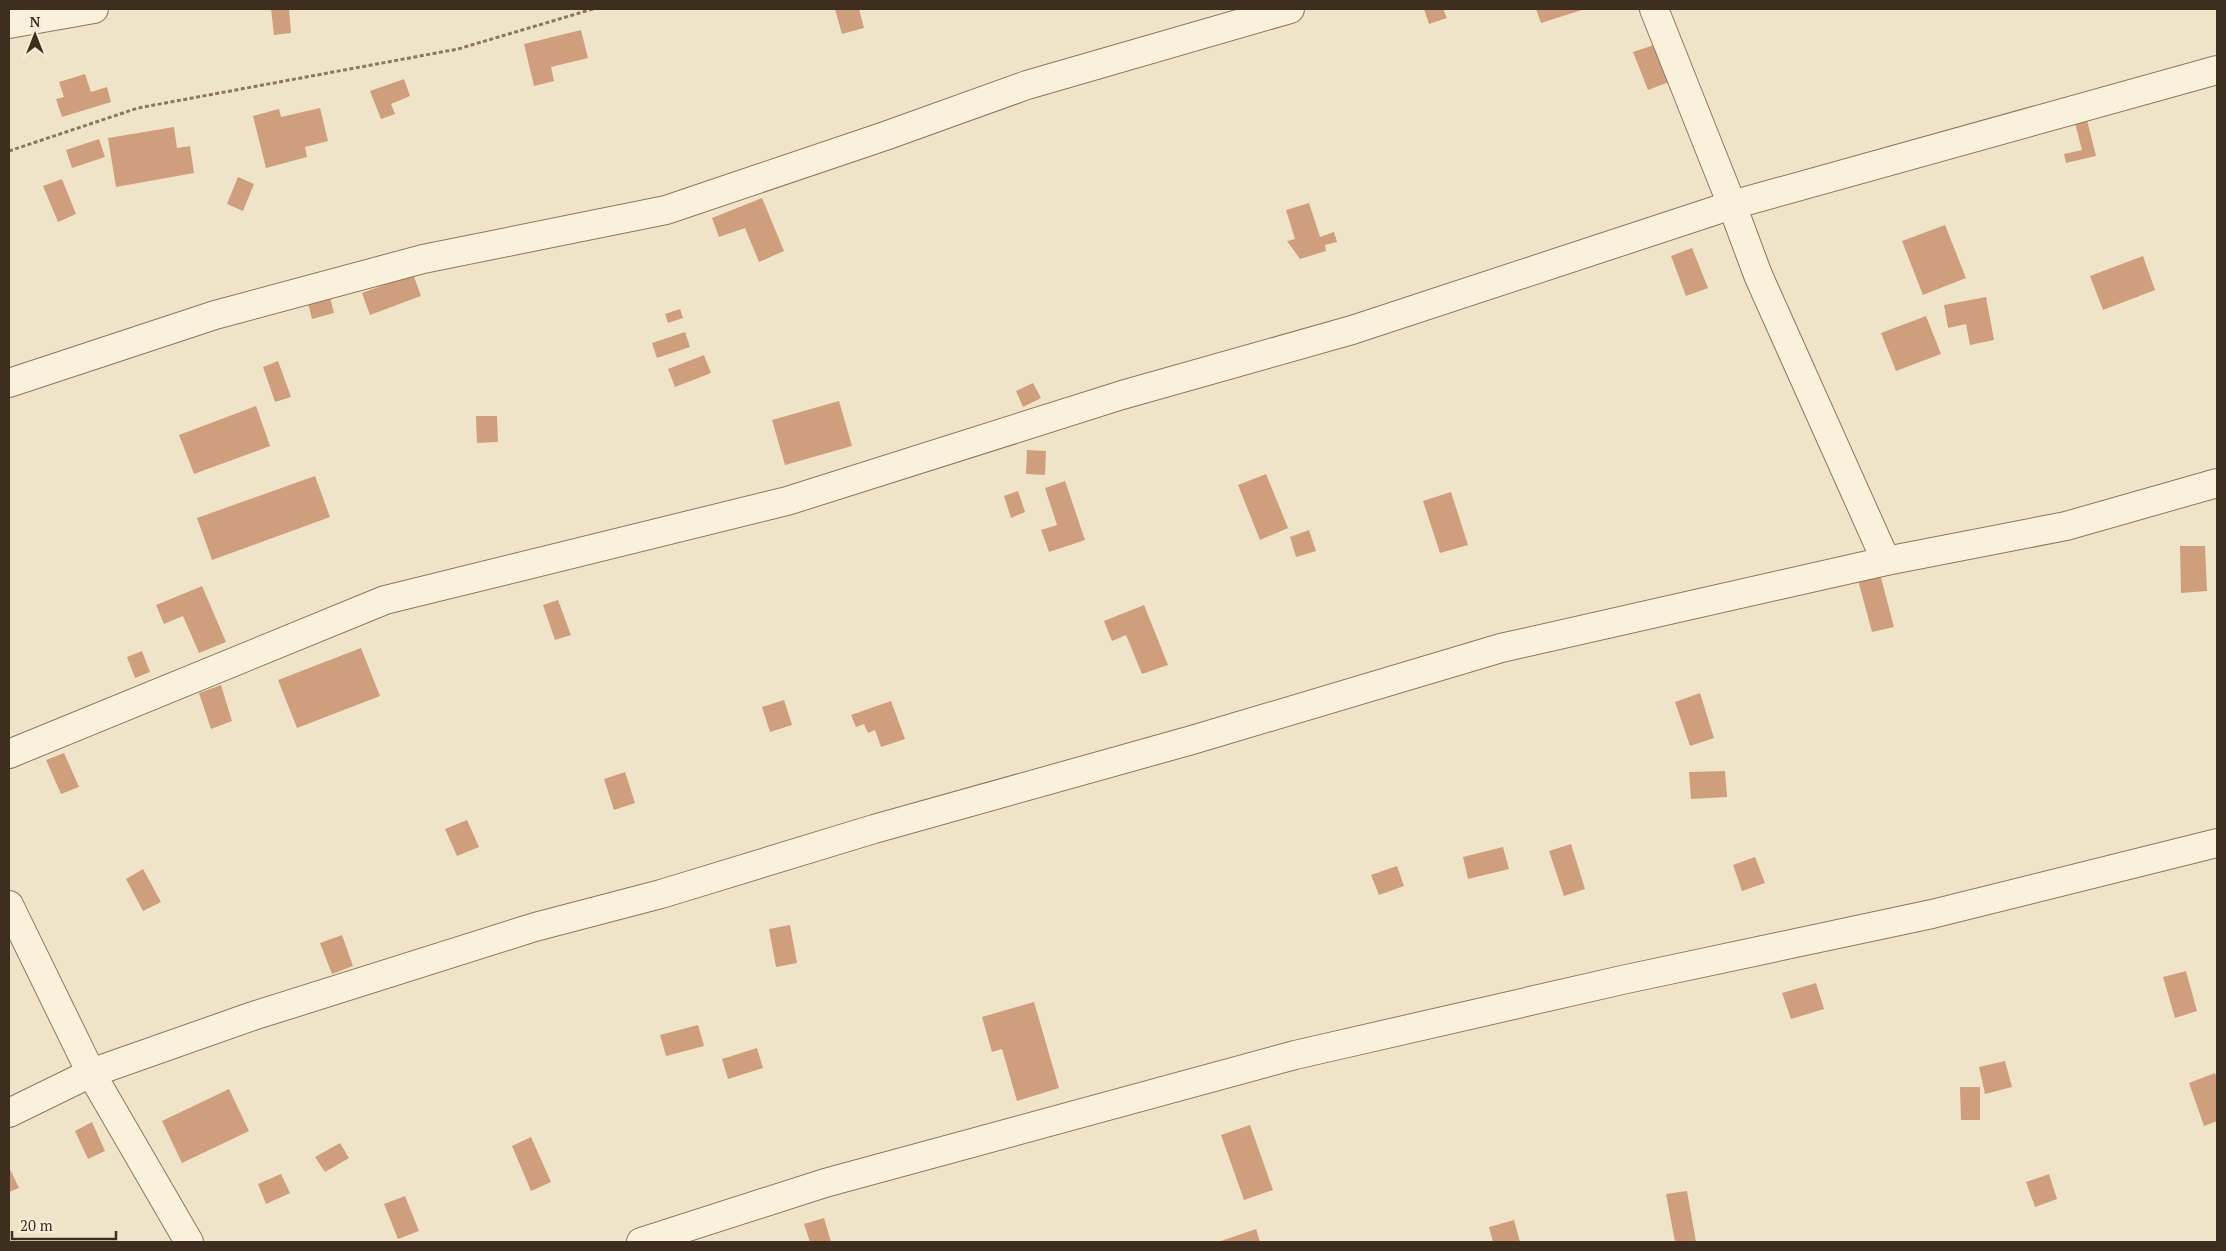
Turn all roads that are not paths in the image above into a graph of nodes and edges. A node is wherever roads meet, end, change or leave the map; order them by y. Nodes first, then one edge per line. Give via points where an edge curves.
1 (94, 9) edge
2 (1290, 9) edge
3 (1654, 9) edge
4 (9, 24) edge
5 (2217, 70) edge
6 (1732, 204) junction
7 (9, 383) edge
8 (2217, 483) edge
9 (1886, 562) junction
10 (9, 754) edge
11 (2217, 844) edge
12 (9, 905) edge
13 (91, 1073) junction
14 (9, 1113) edge
15 (189, 1242) edge
16 (641, 1242) edge

1 - 4 street
2 - 7 street via 1027,85 666,210 423,259 214,315
3 - 6 street
5 - 6 street
6 - 9 street via 1758,276
6 - 10 street via 1352,330 1122,395 787,502 385,600
8 - 9 street via 2066,526
9 - 13 street via 1501,648 1192,740 874,829 661,894 535,927 253,1016
11 - 16 street via 1932,914 1612,982 1295,1055 825,1183
12 - 13 street
13 - 14 street
13 - 15 street

